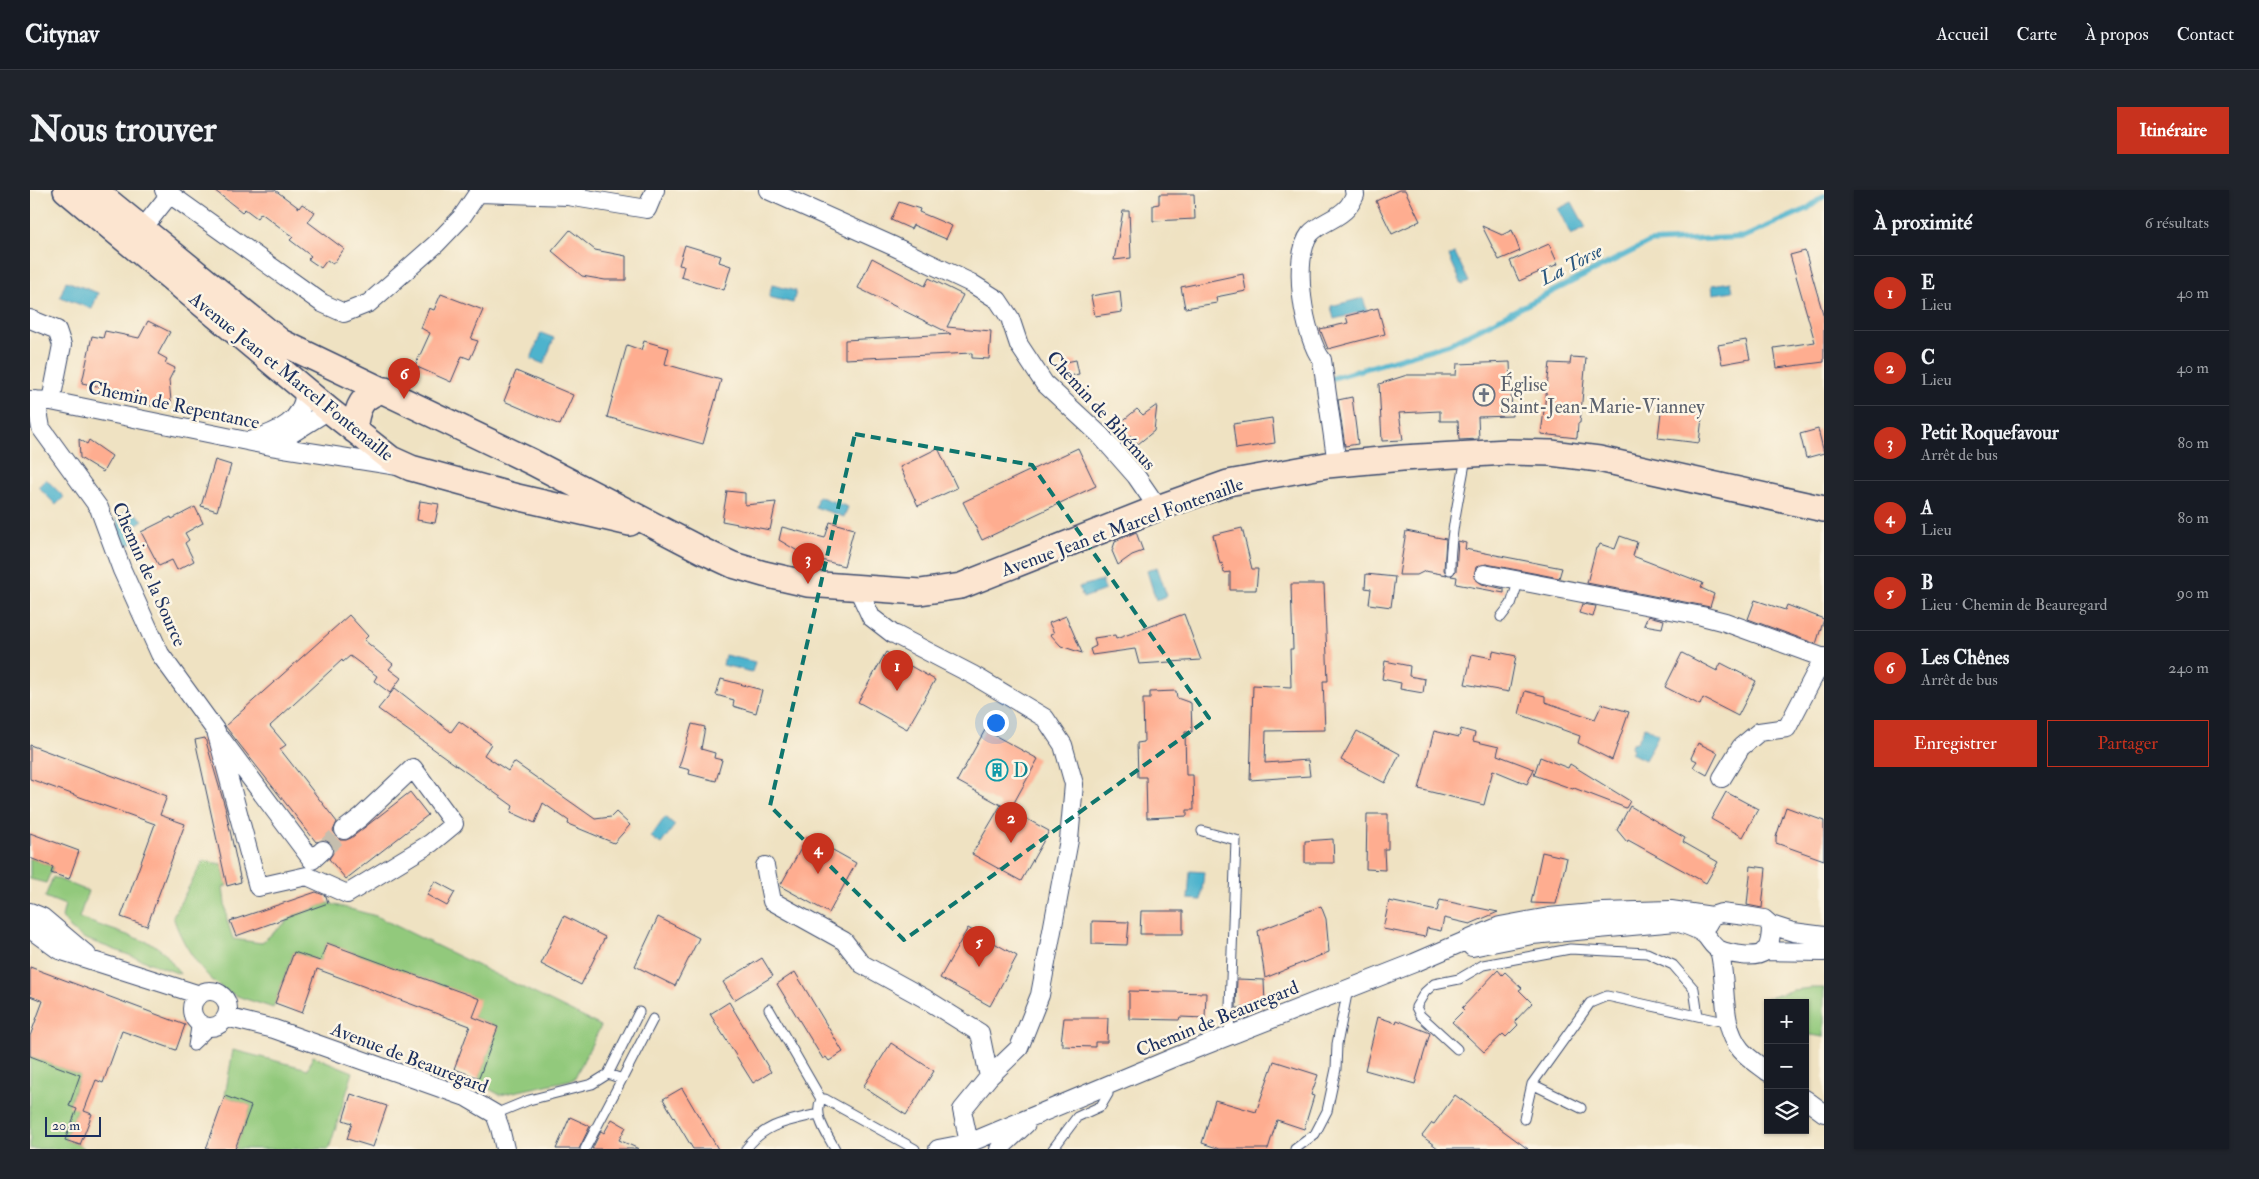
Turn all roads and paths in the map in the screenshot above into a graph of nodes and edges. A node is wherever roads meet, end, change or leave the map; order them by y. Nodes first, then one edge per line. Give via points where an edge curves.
1 (66, 190) edge
2 (90, 190) edge
3 (655, 190) edge
4 (768, 190) edge
5 (1354, 190) edge
6 (480, 191) edge
7 (167, 192) edge
8 (136, 237) junction
9 (30, 319) edge
10 (378, 387) junction
11 (304, 389) junction
12 (39, 400) edge
13 (330, 410) junction
14 (354, 430) junction
15 (249, 441) junction
16 (271, 446) junction
17 (1466, 454) junction
18 (532, 462) junction
19 (1337, 464) junction
20 (411, 468) junction
21 (517, 497) junction
22 (1158, 508) junction
23 (1824, 509) edge
24 (665, 532) junction
25 (1450, 570) dead end
26 (1484, 574) dead end
27 (1519, 580) junction
28 (858, 589) junction
29 (1501, 617) dead end
30 (1824, 658) edge
31 (216, 731) junction
32 (1722, 778) dead end
33 (344, 830) tunnel mouth
34 (1202, 831) dead end
35 (323, 850) tunnel mouth
36 (765, 866) dead end
37 (30, 912) edge
38 (1712, 916) junction
39 (1771, 926) junction
40 (30, 929) edge
41 (1704, 935) junction
42 (1824, 936) edge
43 (1719, 950) junction
44 (1764, 952) junction
45 (1824, 952) edge
46 (1745, 955) junction
47 (93, 960) junction
48 (1414, 963) junction
49 (1348, 989) junction
50 (1726, 1004) junction
51 (769, 1008) dead end
52 (639, 1012) dead end
53 (1698, 1016) junction
54 (653, 1019) dead end
55 (1729, 1023) junction
56 (1229, 1035) junction
57 (1457, 1049) dead end
58 (1764, 1069) edge
59 (608, 1074) junction
60 (989, 1077) junction
61 (622, 1079) junction
62 (1532, 1084) junction
63 (1106, 1086) junction
64 (821, 1099) junction
65 (1809, 1102) edge
66 (1582, 1108) dead end
67 (1824, 1113) edge
68 (495, 1114) junction
69 (818, 1114) junction
70 (1037, 1115) junction
71 (1524, 1119) dead end
72 (969, 1143) junction
73 (505, 1149) edge
74 (586, 1149) edge
75 (746, 1149) edge
76 (835, 1149) edge
77 (914, 1149) edge
78 (938, 1149) edge
79 (999, 1149) edge
80 (1053, 1149) edge
81 (1294, 1149) edge

1 - 8 main road, Avenue Jean et Marcel Fontenaille
2 - 8 main road, Avenue Jean et Marcel Fontenaille via 103,197
3 - 6 street via 647,208 568,196
4 - 22 street, Chemin de Bibémus via 971,283 998,300 1010,318 1019,345 1044,383 1100,435 1136,476
5 - 19 street via 1347,208 1310,233 1303,245 1302,271 1308,328 1314,350 1322,360
6 - 7 street via 461,218 421,258 369,303 344,313 322,303
7 - 8 street
8 - 10 main road, Avenue Jean et Marcel Fontenaille via 281,342
8 - 11 main road, Avenue Jean et Marcel Fontenaille
9 - 12 street, Chemin de la Source via 57,330 62,345
10 - 13 main road
10 - 14 main road via 358,407
10 - 18 main road, Avenue Jean et Marcel Fontenaille
11 - 13 main road, Avenue Jean et Marcel Fontenaille
11 - 15 street via 301,409 288,425
12 - 15 street, Chemin de Repentance
12 - 31 street, Chemin de la Source via 40,428 99,508 122,570 160,654
13 - 14 main road, Avenue Jean et Marcel Fontenaille
13 - 16 street, Chemin de Repentance
14 - 20 main road, Avenue Jean et Marcel Fontenaille via 390,459
15 - 16 street, Chemin de Repentance
16 - 20 street
17 - 19 main road, Avenue Jean et Marcel Fontenaille
17 - 23 main road, Avenue Jean et Marcel Fontenaille via 1551,453 1600,459
17 - 25 lane via 1450,542
18 - 21 main road via 537,482
18 - 24 main road, Avenue Jean et Marcel Fontenaille
19 - 22 main road, Avenue Jean et Marcel Fontenaille via 1228,483
20 - 21 main road, Avenue Jean et Marcel Fontenaille
21 - 24 main road, Avenue Jean et Marcel Fontenaille
22 - 28 main road, Avenue Jean et Marcel Fontenaille via 961,586 920,592
24 - 28 main road, Avenue Jean et Marcel Fontenaille via 734,565 764,574 808,584
26 - 27 street
27 - 29 lane via 1511,604
27 - 30 street via 1702,616
28 - 60 street via 872,617 895,634 1045,718 1063,745 1074,784 1069,840 1040,995 1018,1048
30 - 32 street via 1787,728 1759,732 1741,748
31 - 33 street, Chemin de la Source via 258,887 308,876 347,894 431,843 454,824 413,768
31 - 35 street via 312,860
34 - 56 lane via 1236,840
36 - 60 street via 772,901 844,941 862,964 980,1033
37 - 47 street, Avenue de Beauregard via 42,917
38 - 39 street via 1721,913 1746,916 1764,920
38 - 41 street
38 - 48 street, Chemin de Beauregard via 1671,910 1549,917 1500,926
39 - 42 street
39 - 44 street
40 - 47 street, Avenue de Beauregard via 59,950
41 - 43 street
41 - 48 street, Chemin de Beauregard via 1690,926 1664,922 1523,937 1487,943
43 - 46 street
43 - 50 street
44 - 45 street
44 - 46 street
46 - 50 street via 1732,980
47 - 68 street, Avenue de Beauregard via 157,982 209,1011 274,1029 466,1097
48 - 49 street, Chemin de Beauregard
49 - 56 street, Chemin de Beauregard
49 - 81 lane via 1327,1111 1315,1134
50 - 55 street
51 - 64 lane
52 - 59 lane
53 - 55 lane
53 - 57 lane via 1694,990 1673,966 1647,954 1570,949 1483,965 1459,980 1434,984 1416,1007 1420,1015
53 - 62 lane via 1607,996 1590,1003
54 - 61 lane
55 - 58 street via 1741,1050
56 - 63 street, Chemin de Beauregard
59 - 61 lane
59 - 68 lane via 592,1084 528,1100
60 - 72 street via 962,1110
61 - 74 lane
62 - 66 lane
62 - 71 lane
63 - 70 street, Chemin de Beauregard
63 - 80 lane via 1108,1094 1101,1106 1077,1117
64 - 69 lane
64 - 77 lane
65 - 67 street
68 - 73 street, Avenue de Beauregard
69 - 75 lane via 776,1124
69 - 76 lane
70 - 72 street, Chemin de Beauregard
70 - 79 street, Chemin de Beauregard
72 - 78 street, Chemin de Beauregard

